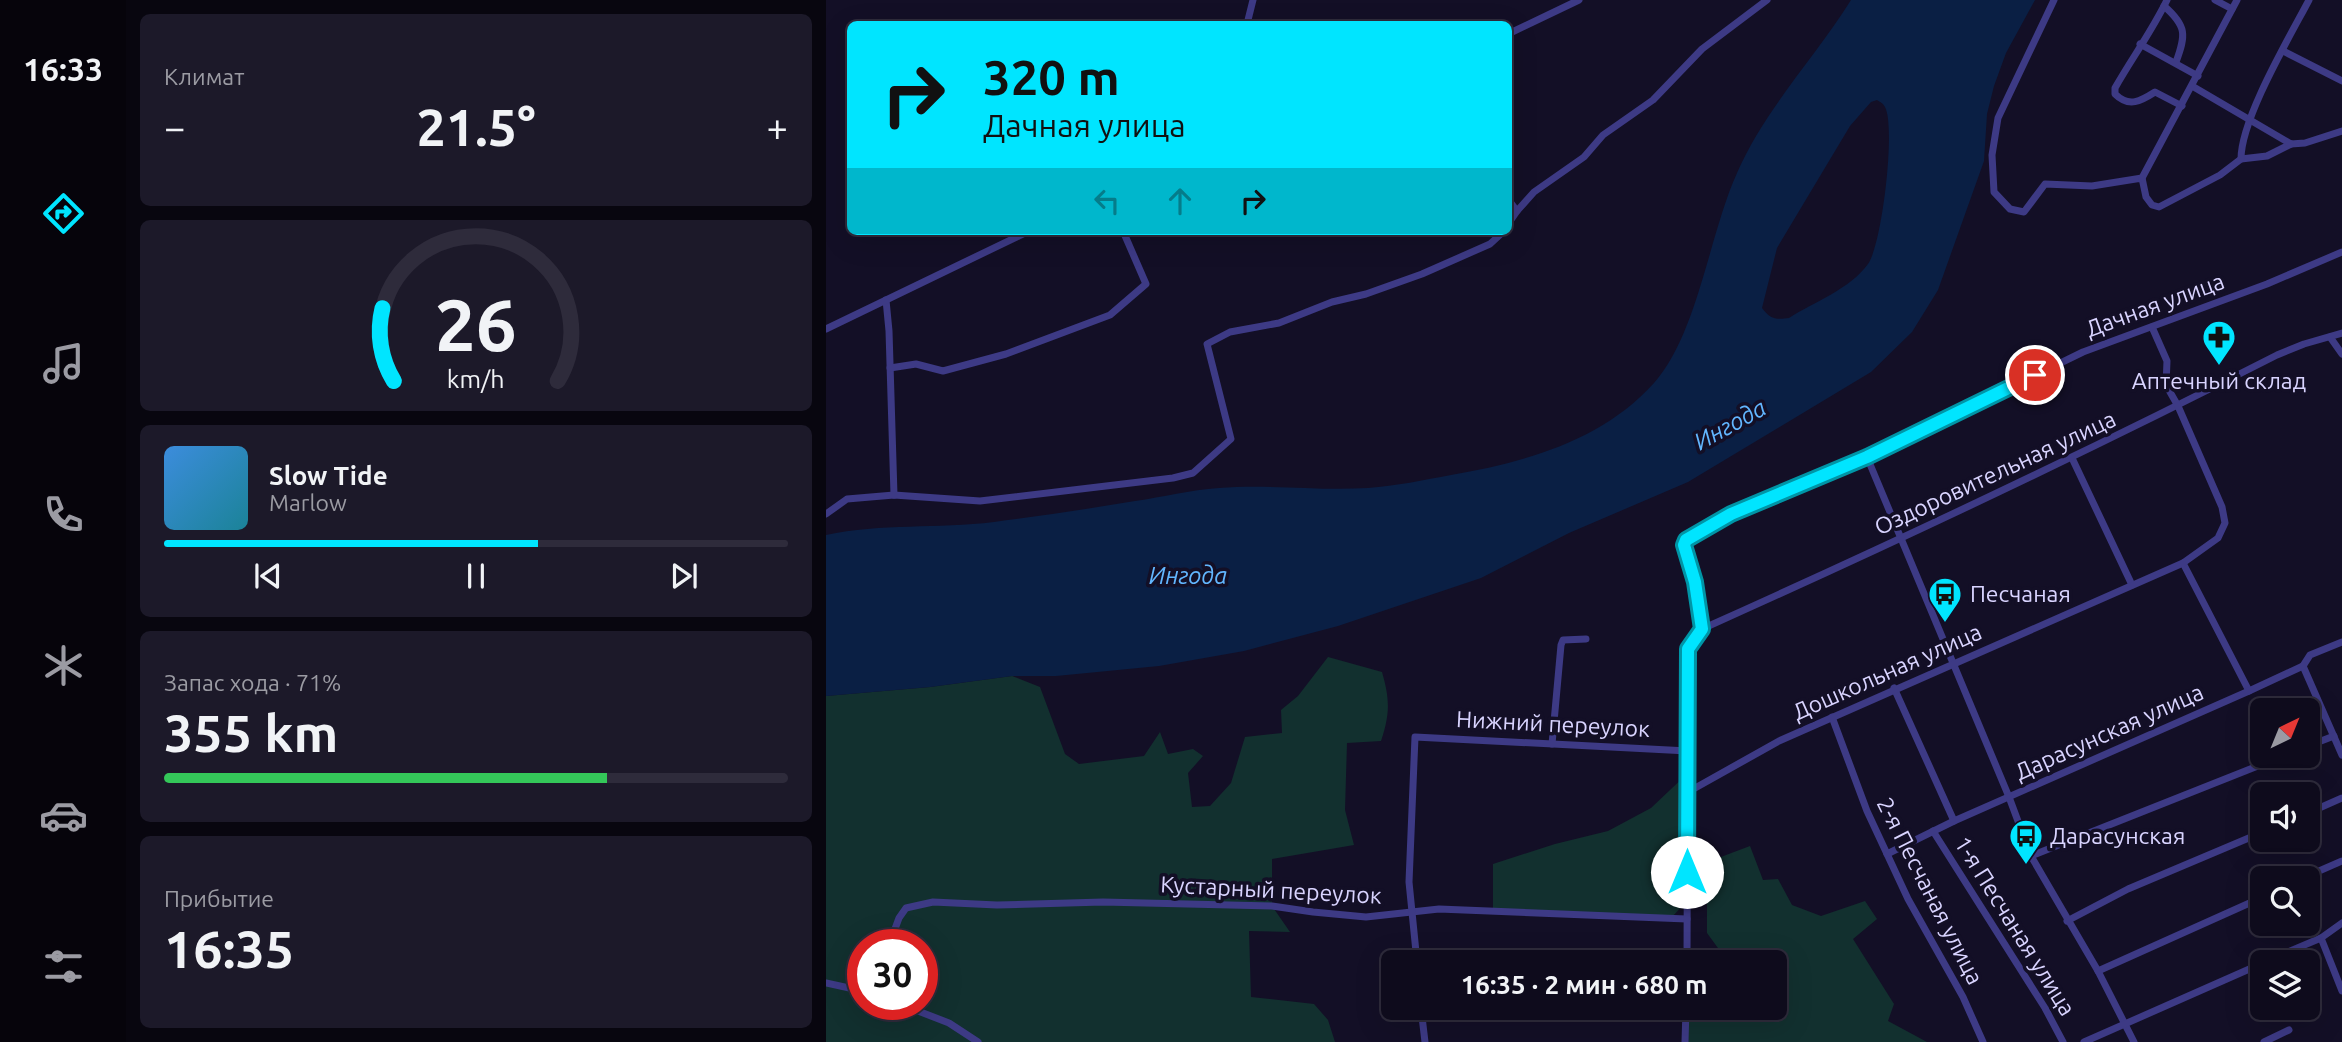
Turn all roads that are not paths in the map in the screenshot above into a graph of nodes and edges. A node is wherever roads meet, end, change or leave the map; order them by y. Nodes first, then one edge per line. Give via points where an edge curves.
1 (1253, 0) edge
2 (1579, 0) edge
3 (1767, 0) edge
4 (2054, 0) edge
5 (2215, 0) edge
6 (2237, 0) edge
7 (2309, 0) edge
8 (2165, 3) edge
9 (2232, 9) junction
10 (1248, 21) edge
11 (1512, 32) edge
12 (2140, 44) junction
13 (2283, 51) junction
14 (2176, 62) junction
15 (2198, 76) junction
16 (2342, 81) edge
17 (2192, 86) junction
18 (2182, 106) junction
19 (2250, 118) junction
20 (2342, 131) edge
21 (2291, 144) junction
22 (2241, 159) junction
23 (2142, 178) junction
24 (1512, 204) edge
25 (1517, 211) junction
26 (1512, 218) edge
27 (1021, 235) edge
28 (1125, 235) edge
29 (1500, 235) edge
30 (2342, 253) edge
31 (886, 300) junction
32 (2152, 327) junction
33 (826, 329) edge
34 (2342, 333) edge
35 (2330, 337) junction
36 (2342, 354) edge
37 (890, 368) junction
38 (2178, 406) junction
39 (1867, 457) junction
40 (2072, 458) junction
41 (894, 495) junction
42 (826, 514) edge
43 (1902, 539) junction
44 (2183, 563) junction
45 (2132, 584) junction
46 (1702, 629) junction
47 (1586, 639) dead end
48 (2342, 642) edge
49 (1952, 664) junction
50 (2303, 666) junction
51 (1894, 688) junction
52 (2249, 691) junction
53 (1832, 717) junction
54 (2334, 736) junction
55 (2320, 741) edge
56 (1552, 744) junction
57 (1688, 751) junction
58 (2342, 755) edge
59 (2253, 768) edge
60 (1688, 792) junction
61 (2009, 797) junction
62 (2342, 798) edge
63 (2320, 808) edge
64 (1954, 821) junction
65 (1933, 831) junction
66 (2250, 837) edge
67 (1887, 854) junction
68 (2031, 856) junction
69 (2342, 861) edge
70 (2320, 871) edge
71 (2250, 903) edge
72 (1412, 911) junction
73 (1687, 919) junction
74 (2067, 921) junction
75 (2342, 923) edge
76 (895, 929) edge
77 (2321, 938) junction
78 (1416, 950) edge
79 (1687, 950) edge
80 (2293, 950) edge
81 (2250, 969) edge
82 (2098, 971) junction
83 (826, 982) edge
84 (847, 987) edge
85 (2342, 991) edge
86 (938, 1019) edge
87 (1422, 1020) edge
88 (1686, 1020) edge
89 (2126, 1025) junction
90 (2289, 1030) dead end
91 (1687, 1041) edge
92 (978, 1042) edge
93 (1425, 1042) edge
94 (1983, 1042) edge
95 (2063, 1042) edge
96 (2084, 1042) edge
97 (2134, 1042) edge
98 (2264, 1042) edge

1 - 10 street
2 - 11 street
3 - 25 street via 1714,39 1653,100 1603,135 1584,157
4 - 23 street via 1998,118 1992,155 1994,191 2010,209 2024,212 2045,184 2092,186
5 - 9 street
6 - 9 street
7 - 13 street
8 - 12 street
8 - 14 street via 2182,26 2184,40
9 - 15 street
12 - 14 street
12 - 18 street via 2115,94 2120,100 2139,102 2155,92
13 - 16 street
13 - 19 street
14 - 15 street
15 - 17 street
17 - 18 street
17 - 19 street
18 - 23 street
19 - 21 street
19 - 22 street
20 - 21 street
21 - 22 street via 2267,156
22 - 23 street via 2159,207 2147,197
24 - 25 street
25 - 26 street
27 - 31 street
28 - 37 street via 1146,284 1110,315 1006,354 943,371 916,364
29 - 41 street via 1490,244 1422,274 1279,323 1230,331 1208,344 1231,439 1193,473 980,501
30 - 32 street, Дачная улица
31 - 33 street
31 - 37 street
32 - 38 street, Дошкольная улица via 2167,361 2166,385
32 - 39 street, Дачная улица via 2082,352
34 - 35 street, Оздоровительная улица
35 - 36 street
35 - 38 street, Оздоровительная улица via 2277,355
37 - 41 street
38 - 40 street, Оздоровительная улица
38 - 44 street, Дошкольная улица via 2225,523 2218,538
39 - 43 street
39 - 46 street, Дачная улица via 1731,514 1686,540
40 - 43 street, Оздоровительная улица
40 - 45 street
41 - 42 street via 847,499
43 - 46 street, Оздоровительная улица
43 - 49 street
44 - 45 street, Дошкольная улица
44 - 52 street
45 - 49 street, Дошкольная улица
46 - 57 street via 1688,649
47 - 56 street via 1563,640 1560,645
48 - 50 street, Дарасунская улица via 2311,655
49 - 51 street, Дошкольная улица
49 - 61 street
50 - 52 street, Дарасунская улица
50 - 54 street
51 - 53 street, Дошкольная улица
51 - 64 street, 1-я Песчаная улица
52 - 61 street, Дарасунская улица
53 - 60 street, Дошкольная улица
53 - 67 street, 2-я Песчаная улица via 1860,797
54 - 55 street
54 - 58 street
56 - 57 street, Нижний переулок
56 - 72 street, Нижний переулок via 1415,737 1409,881
57 - 60 street
59 - 68 street
60 - 73 street
61 - 64 street, Дарасунская улица
61 - 68 street
62 - 63 street
64 - 65 street, Дарасунская улица
65 - 67 street, Дарасунская улица
65 - 95 street, 1-я Песчаная улица
66 - 74 street via 2128,889
67 - 94 street, 2-я Песчаная улица via 1964,997
68 - 74 street
69 - 70 street
71 - 82 street
72 - 73 street, Кустарный переулок
72 - 76 street, Кустарный переулок via 1366,917 1272,906 933,902 906,908
72 - 78 street
73 - 79 street
74 - 82 street
75 - 77 street
77 - 80 street
77 - 85 street
81 - 89 street
82 - 89 street
83 - 84 street
86 - 92 street
87 - 93 street
88 - 91 street
89 - 96 street
89 - 97 street
90 - 98 street

